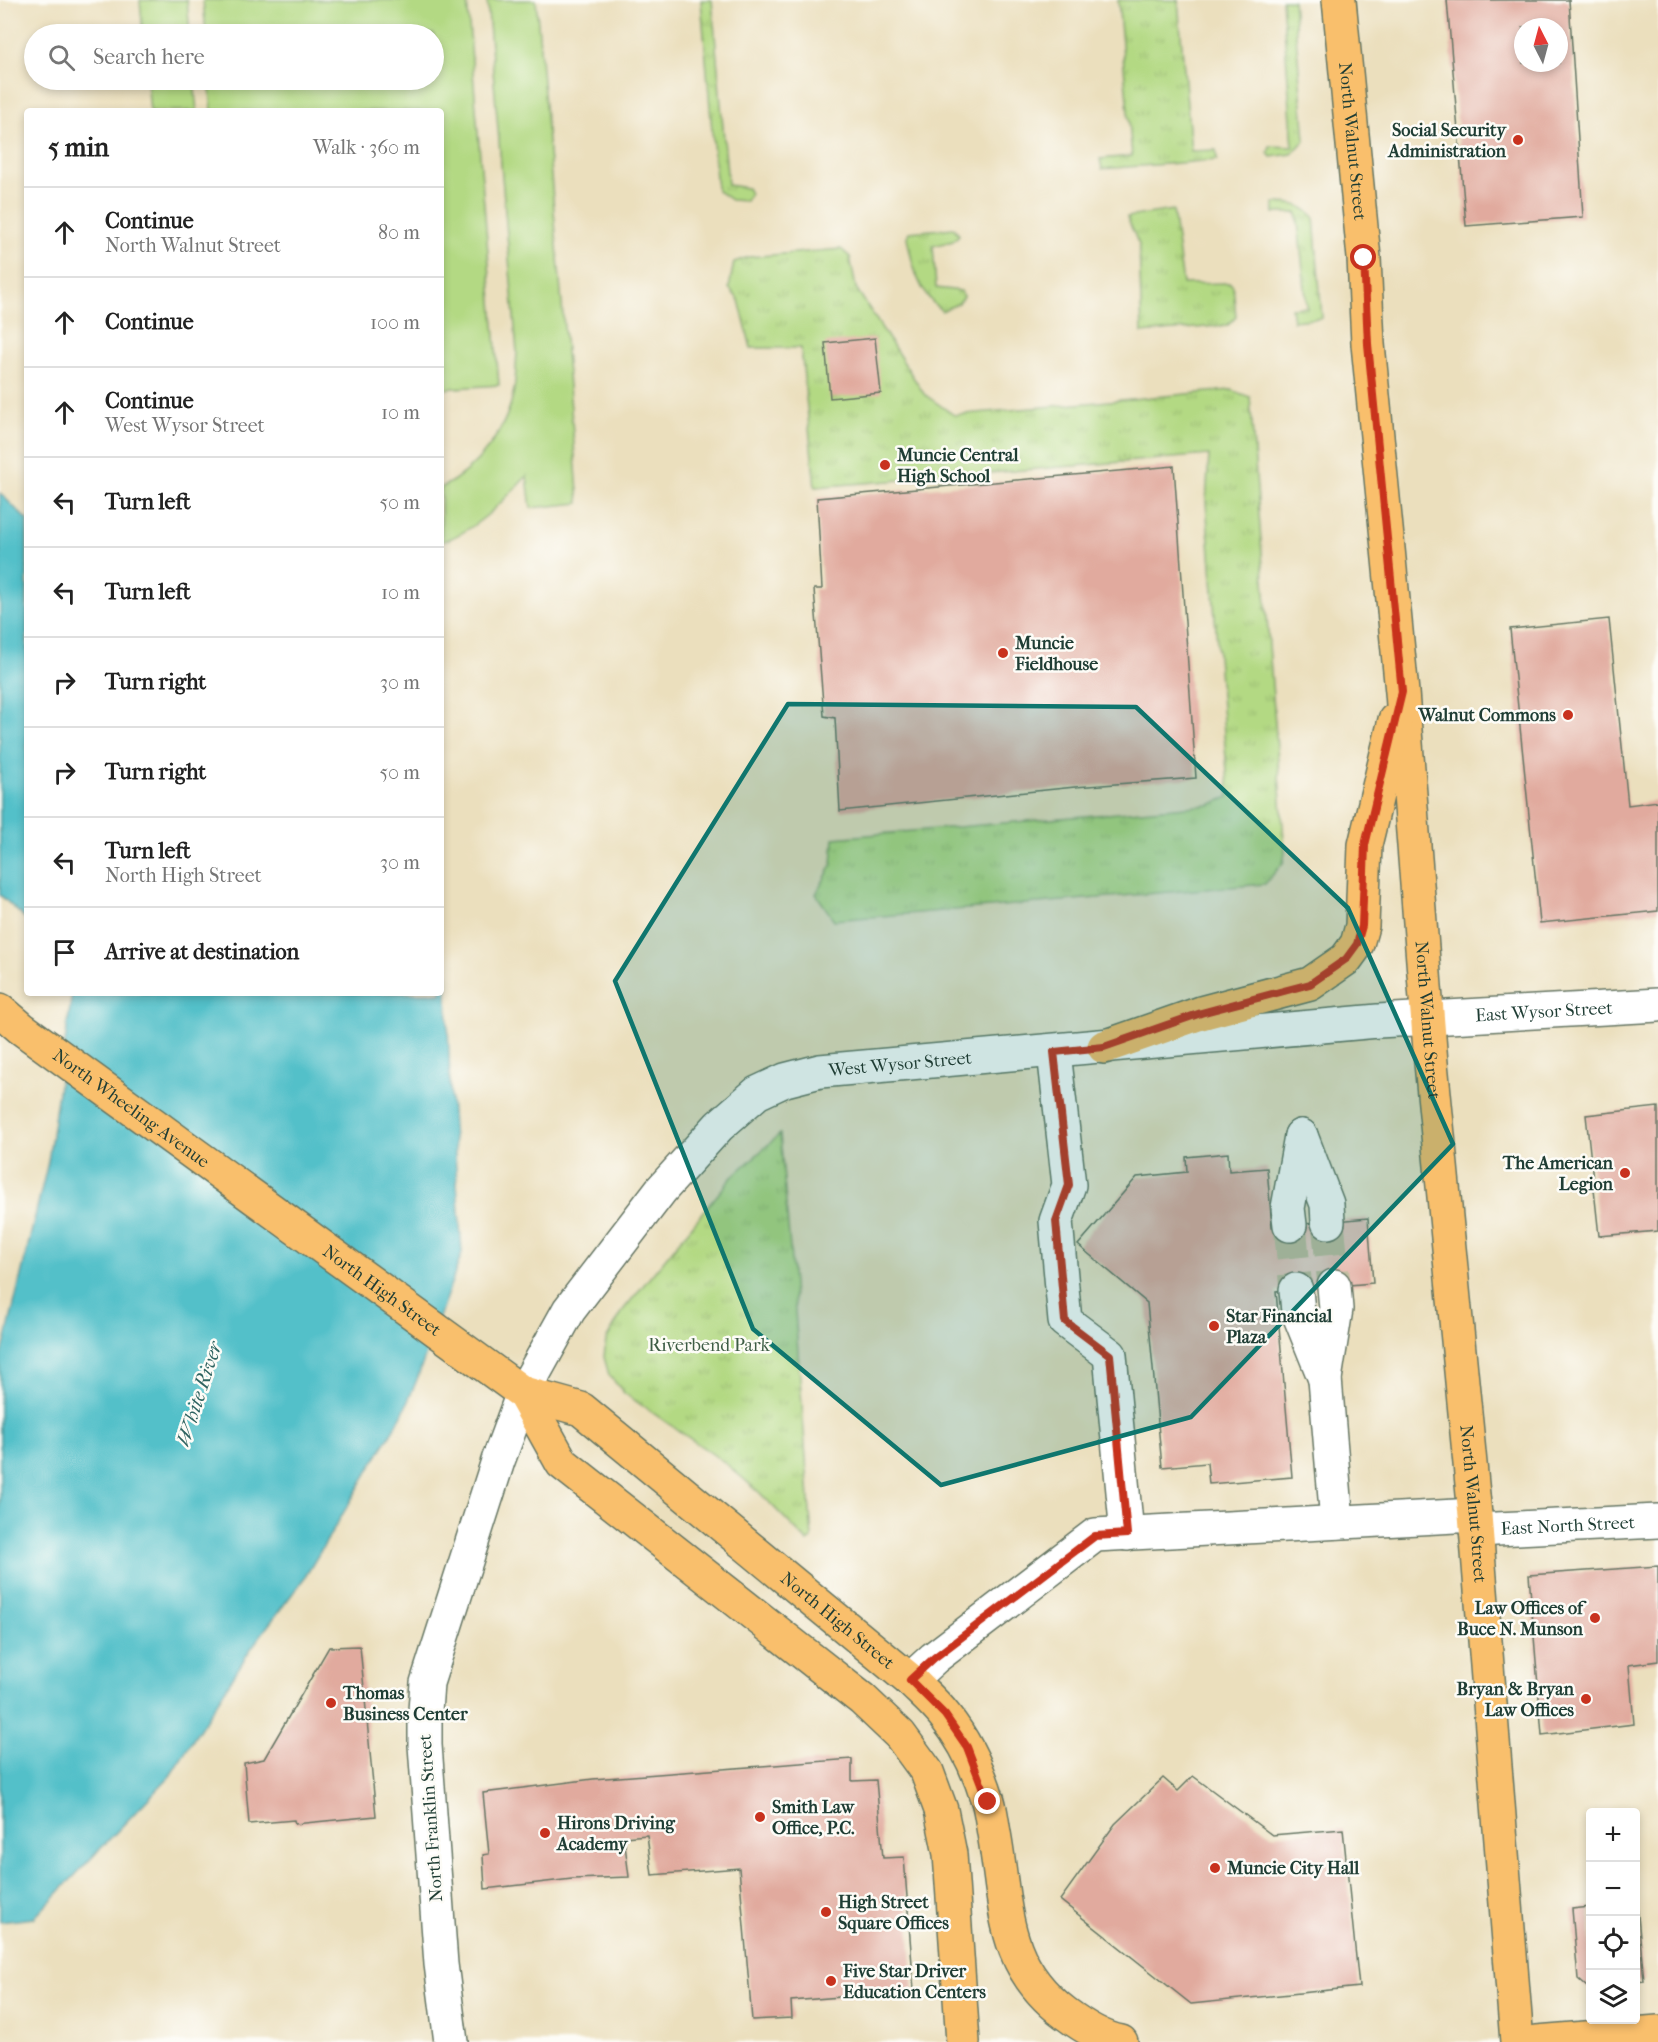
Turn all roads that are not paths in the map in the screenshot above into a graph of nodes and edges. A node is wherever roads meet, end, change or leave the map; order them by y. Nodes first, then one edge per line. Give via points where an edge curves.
1 (1339, 0) edge
2 (1402, 692) junction
3 (1658, 1005) edge
4 (1429, 1018) junction
5 (10, 1019) edge
6 (1104, 1047) junction
7 (1054, 1052) junction
8 (241, 1187) joint
9 (1328, 1222) tunnel mouth
10 (1290, 1225) tunnel mouth
11 (1334, 1286) tunnel mouth
12 (1296, 1290) tunnel mouth
13 (1325, 1379) junction
14 (523, 1393) junction
15 (1658, 1521) edge
16 (1337, 1522) junction
17 (1476, 1522) junction
18 (1127, 1534) junction
19 (910, 1680) junction
20 (1658, 2032) edge
21 (451, 2042) edge
22 (963, 2042) edge
23 (1121, 2042) edge
24 (1517, 2042) edge
25 (1537, 2042) edge

1 - 2 main road, North Walnut Street
2 - 4 main road, North Walnut Street
2 - 6 main road via 1365,845 1362,926 1357,944 1346,959 1310,984 1201,1013
3 - 4 street, East Wysor Street
4 - 6 street, West Wysor Street
4 - 17 main road, North Walnut Street
5 - 8 main road, North Wheeling Avenue
6 - 7 street, West Wysor Street
7 - 14 street, West Wysor Street via 820,1071 785,1080 757,1093 719,1126 661,1190 569,1310
7 - 18 street via 1069,1185 1056,1221 1065,1321 1110,1355
8 - 14 main road, North High Street
9 - 10 street via 1327,1204 1301,1136 1288,1208
11 - 13 street via 1336,1309
12 - 13 street via 1298,1312
13 - 16 street
14 - 19 main road, North High Street via 581,1409
14 - 21 street, North Franklin Street via 426,1692 425,1745 441,1964
14 - 22 main road, North High Street via 562,1463 862,1699 900,1735 927,1772 941,1810 950,1854
15 - 17 street, East North Street
16 - 17 street, East North Street
16 - 18 street, East North Street
17 - 24 main road, North Walnut Street
18 - 19 street, East North Street via 1095,1536
19 - 23 main road, North High Street via 945,1715 967,1747 988,1802 1007,1926 1016,1955 1051,2002 1081,2025
20 - 25 main road

